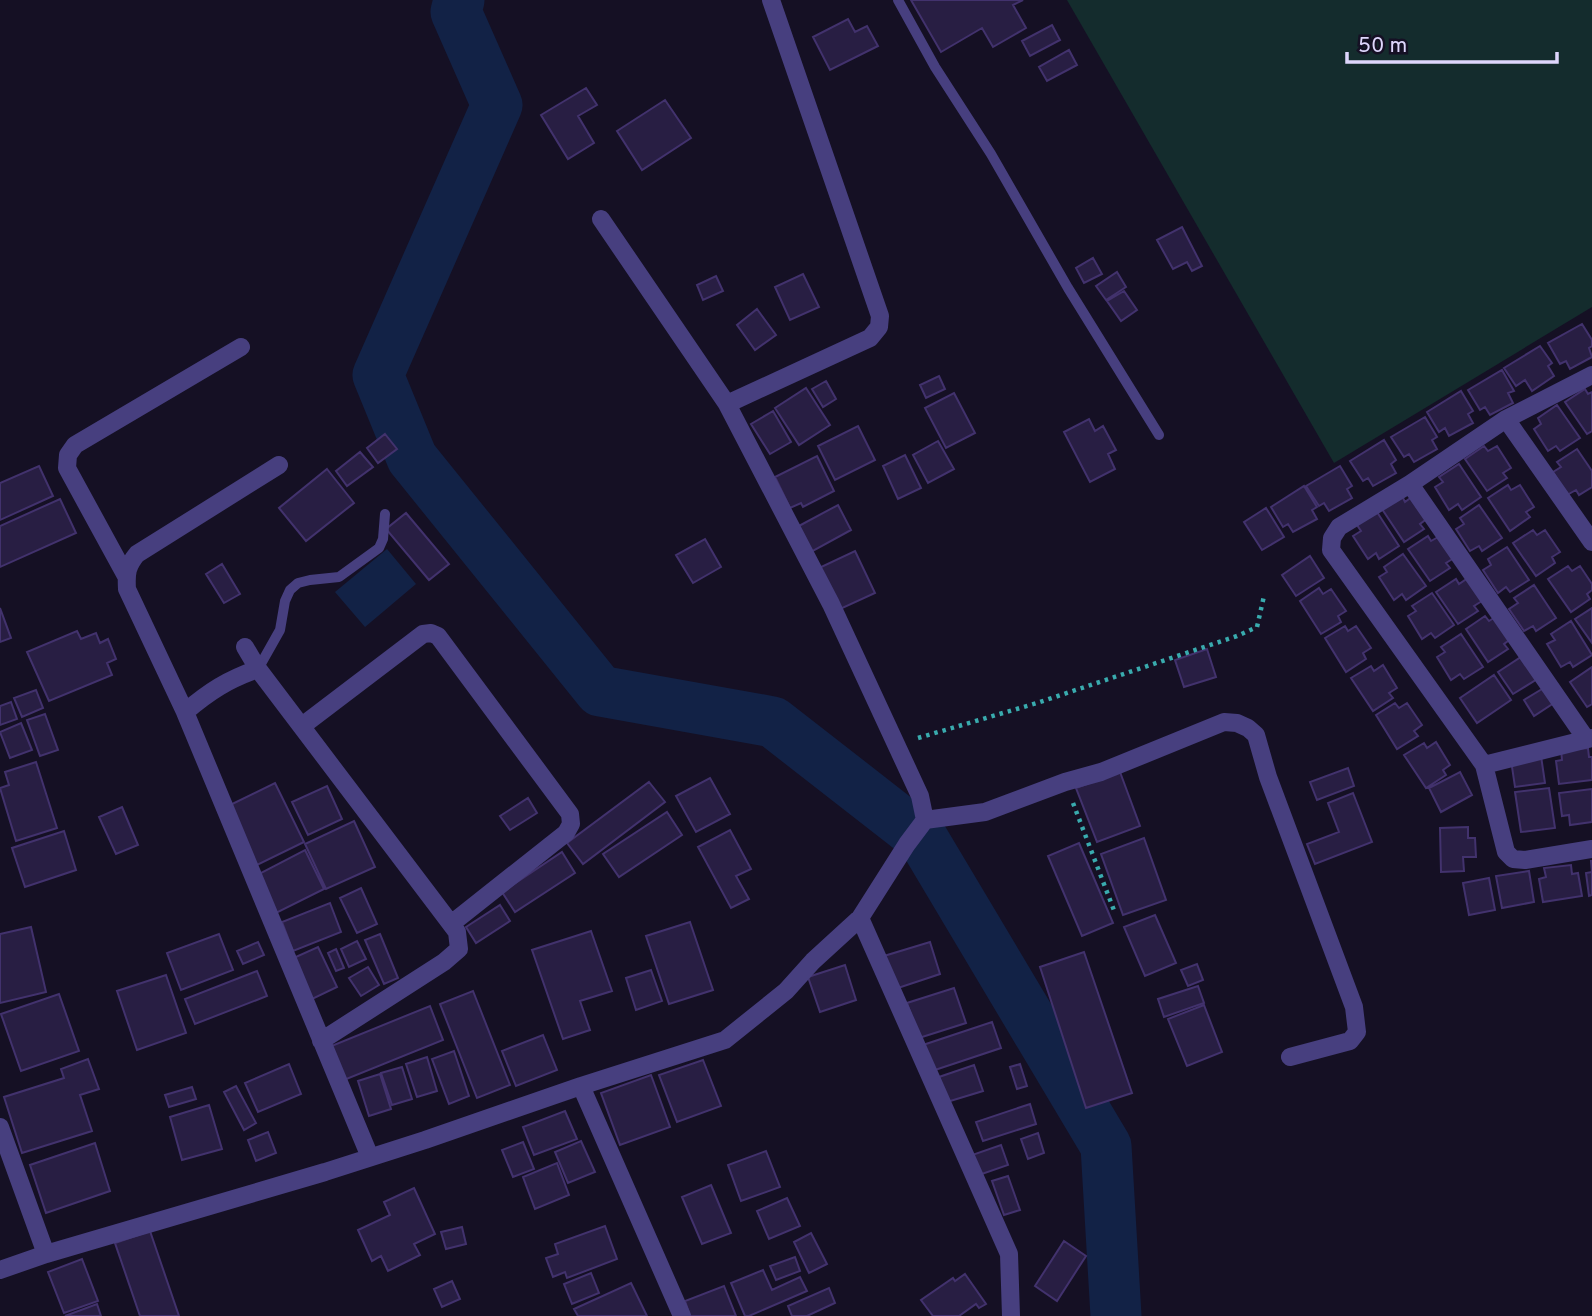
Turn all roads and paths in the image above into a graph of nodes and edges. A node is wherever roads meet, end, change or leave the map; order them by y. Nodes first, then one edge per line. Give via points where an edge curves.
1 (771, 0) edge
2 (898, 0) edge
3 (601, 219) dead end
4 (241, 347) dead end
5 (1592, 375) edge
6 (727, 404) junction
7 (1506, 419) junction
8 (1159, 435) dead end
9 (279, 464) dead end
10 (1410, 484) junction
11 (385, 514) dead end
12 (1592, 542) edge
13 (126, 576) junction
14 (1264, 596) dead end
15 (245, 647) dead end
16 (258, 669) junction
17 (184, 712) junction
18 (302, 726) junction
19 (1589, 739) edge
20 (897, 744) junction
21 (1484, 765) junction
22 (1065, 782) junction
23 (916, 831) junction
24 (1592, 849) edge
25 (1115, 913) dead end
26 (860, 918) junction
27 (451, 924) junction
28 (321, 1041) junction
29 (1290, 1057) dead end
30 (581, 1086) junction
31 (0, 1127) edge
32 (370, 1157) junction
33 (46, 1254) junction
34 (0, 1270) edge
35 (682, 1316) edge
36 (1012, 1316) edge

1 - 6 street via 880,316 870,338
2 - 8 lane
3 - 6 street
4 - 13 street via 75,446 68,455 67,468
5 - 7 street
6 - 20 street via 831,604
7 - 10 street
7 - 12 street
9 - 13 street via 137,554
10 - 19 street
10 - 21 street via 1339,527 1331,551
11 - 16 lane via 379,548 339,577 298,583 290,590 280,630
13 - 17 street via 127,589
14 - 20 path via 1257,627 1237,636
15 - 16 street
16 - 17 street via 209,691
16 - 18 street
17 - 28 street
18 - 27 street
18 - 27 street via 423,634 438,636 570,814 571,824 566,833
19 - 21 street
20 - 23 street via 920,796
21 - 24 street via 1506,852 1513,859
22 - 23 street via 985,812
22 - 25 path
22 - 29 street via 1224,722 1237,723 1256,735 1354,1007 1357,1032 1350,1041
23 - 26 street
26 - 30 street via 786,991 725,1040
26 - 36 street via 1009,1254
27 - 28 street via 459,949
28 - 32 street
30 - 32 street
30 - 35 street
31 - 33 street
32 - 33 street
33 - 34 street

